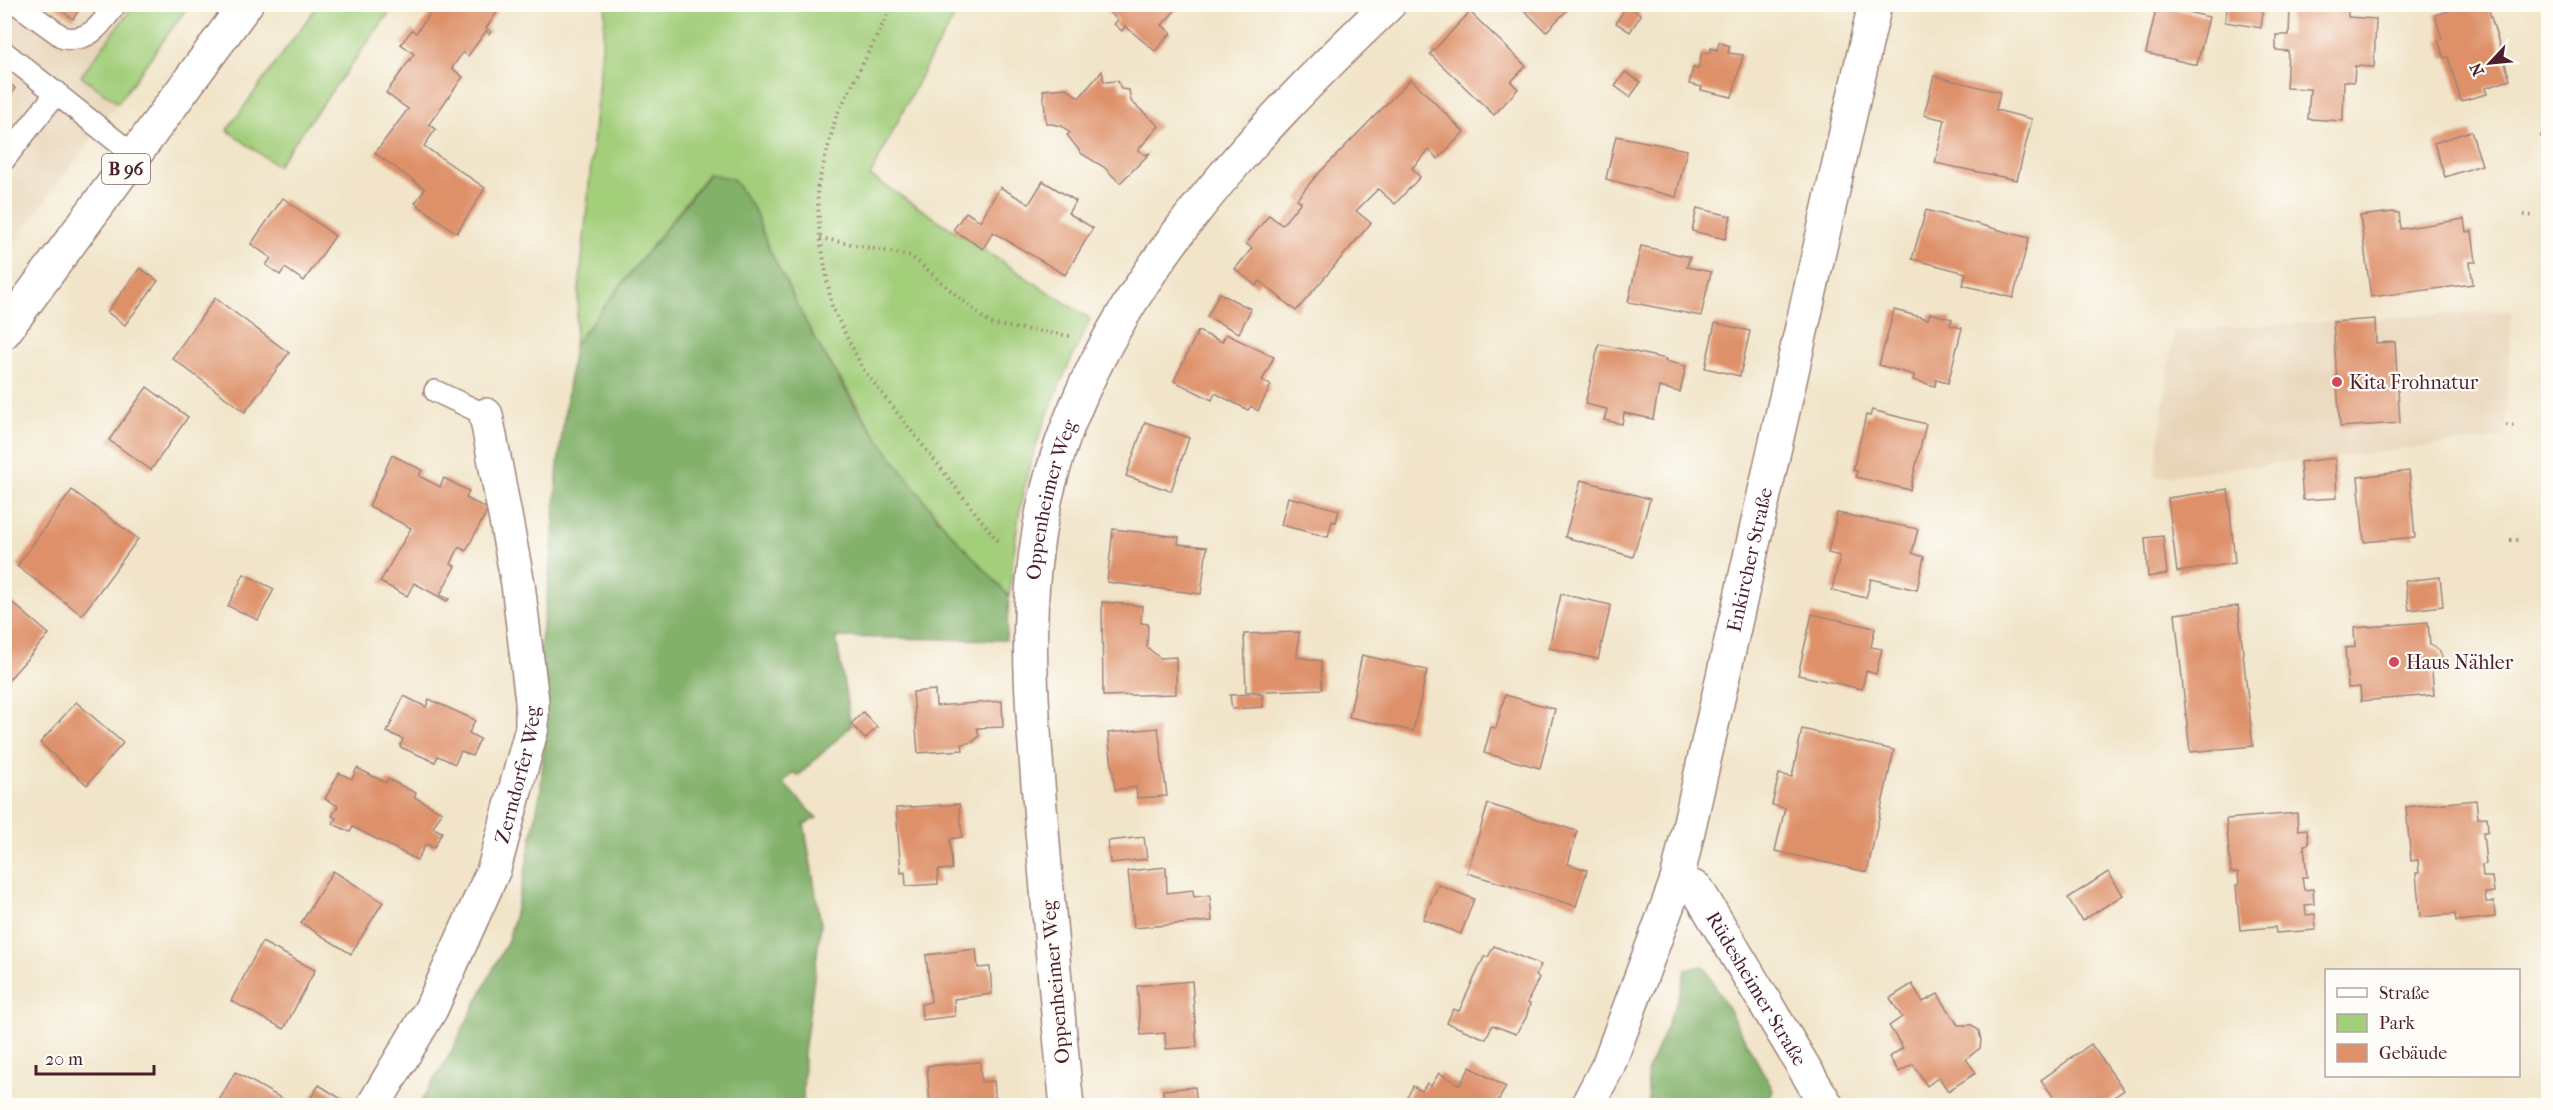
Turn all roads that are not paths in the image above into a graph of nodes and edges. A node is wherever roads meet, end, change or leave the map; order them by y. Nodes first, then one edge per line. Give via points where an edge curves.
1 (17, 4) edge
2 (116, 4) edge
3 (246, 4) edge
4 (1389, 4) edge
5 (1875, 4) edge
6 (4, 52) edge
7 (57, 92) junction
8 (135, 156) junction
9 (4, 160) edge
10 (4, 332) edge
11 (435, 392) dead end
12 (486, 415) joint
13 (1677, 880) junction
14 (374, 1106) edge
15 (1067, 1106) edge
16 (1587, 1106) edge
17 (1827, 1106) edge

1 - 2 lane via 71,39 94,33
3 - 8 street, B 96
4 - 15 street, Oppenheimer Weg via 1274,121 1199,207 1106,341 1083,389 1045,501 1031,607 1029,684
5 - 13 street, Enkircher Straße
6 - 7 lane
7 - 8 lane
7 - 9 lane
8 - 10 street, B 96
11 - 12 lane
12 - 14 street, Zerndorfer Weg via 518,584 532,728 494,868 431,1009
13 - 16 street, Enkircher Straße via 1608,1066
13 - 17 street, Rüdesheimer Straße via 1697,889

